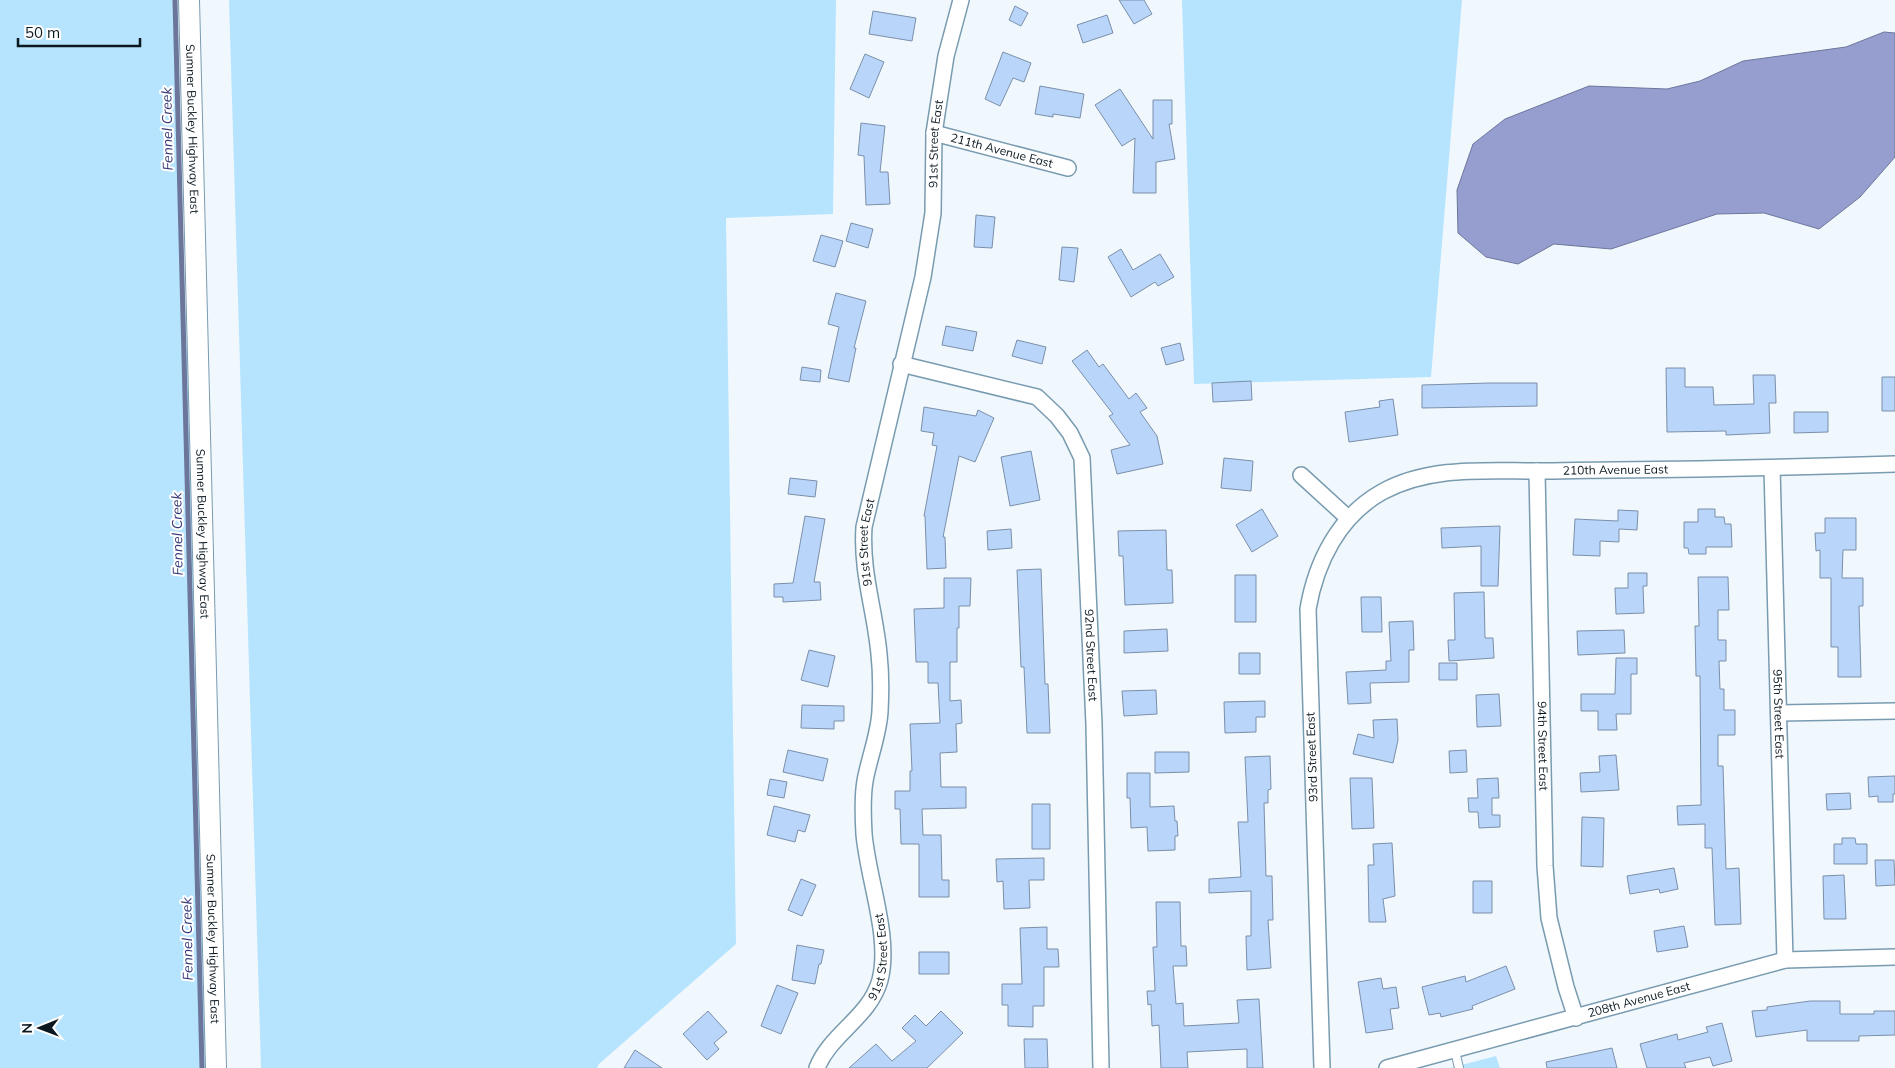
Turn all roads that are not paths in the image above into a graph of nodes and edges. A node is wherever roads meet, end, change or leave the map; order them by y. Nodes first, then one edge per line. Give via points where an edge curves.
1 (189, 0) edge
2 (961, 0) edge
3 (934, 133) junction
4 (1068, 168) dead end
5 (901, 364) junction
6 (1895, 464) edge
7 (1772, 468) junction
8 (1537, 471) junction
9 (1301, 475) dead end
10 (1348, 518) junction
11 (1895, 711) edge
12 (1779, 713) junction
13 (1895, 957) edge
14 (1784, 960) junction
15 (1576, 1018) junction
16 (1455, 1051) junction
17 (216, 1068) edge
18 (817, 1068) edge
19 (1101, 1068) edge
20 (1322, 1068) edge
21 (1387, 1068) edge
22 (1459, 1068) edge

1 - 17 street, Sumner Buckley Highway East
2 - 3 street, 91st Street East via 946,56
3 - 4 street, 211th Avenue East
3 - 5 street, 91st Street East via 933,213 929,246
5 - 18 street, 91st Street East via 864,527 862,551 880,655 880,713 863,802 868,865 884,946 883,965 870,1002 831,1046
5 - 19 street, 92nd Street East via 1037,397 1066,427 1082,458 1094,724
6 - 7 street, 210th Avenue East
7 - 8 street, 210th Avenue East
7 - 12 street, 95th Street East
8 - 10 street, 210th Avenue East via 1438,473 1382,492
8 - 15 street, 94th Street East via 1545,866 1549,918
9 - 10 street
10 - 20 street, 93rd Street East via 1333,538 1312,584 1308,609
11 - 12 street
12 - 14 street, 95th Street East
13 - 14 street, 208th Avenue East
14 - 15 street, 208th Avenue East
15 - 16 street, 208th Avenue East
16 - 21 street, 208th Avenue East
16 - 22 lane

